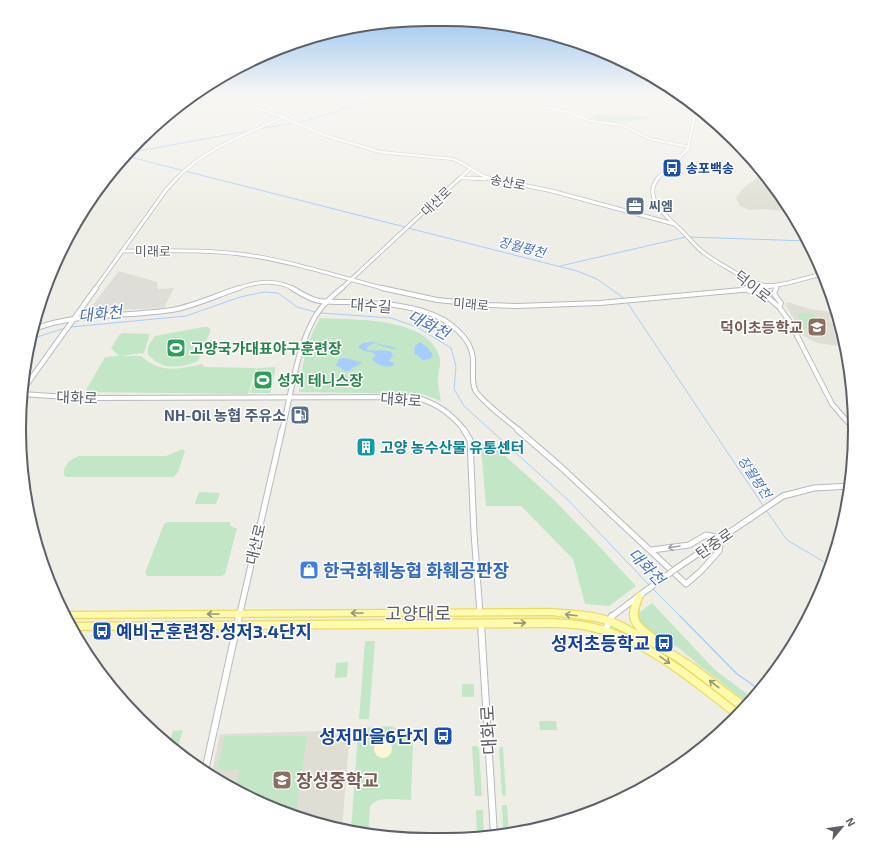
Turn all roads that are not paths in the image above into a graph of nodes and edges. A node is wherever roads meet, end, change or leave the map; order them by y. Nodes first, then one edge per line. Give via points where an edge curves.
1 (244, 135) edge
2 (324, 135) edge
3 (643, 135) edge
4 (691, 135) edge
5 (689, 147) junction
6 (470, 169) junction
7 (460, 178) junction
8 (489, 179) junction
9 (674, 224) junction
10 (128, 244) junction
11 (122, 251) junction
12 (134, 251) junction
13 (118, 257) junction
14 (817, 276) edge
15 (352, 279) junction
16 (750, 281) junction
17 (777, 286) junction
18 (760, 289) junction
19 (743, 290) junction
20 (771, 299) junction
21 (326, 302) junction
22 (779, 307) junction
23 (74, 318) junction
24 (40, 327) edge
25 (29, 382) edge
26 (28, 393) edge
27 (291, 398) junction
28 (848, 422) edge
29 (844, 486) edge
30 (721, 538) junction
31 (652, 550) junction
32 (641, 594) junction
33 (480, 613) junction
34 (240, 614) junction
35 (72, 615) edge
36 (610, 621) junction
37 (481, 624) junction
38 (238, 625) junction
39 (77, 626) edge
40 (605, 631) junction
41 (670, 652) junction
42 (740, 704) edge
43 (733, 711) edge
44 (205, 765) edge
45 (494, 830) edge

1 - 10 street via 187,167 166,190
2 - 6 street, 송산로 via 380,152 453,159
3 - 5 street via 650,139
4 - 5 street
5 - 9 street via 658,177 651,188 658,208
6 - 7 street, 대산로
6 - 8 street, 송산로
7 - 8 street, 대산로
7 - 15 street, 대산로
8 - 9 street, 송산로 via 552,191
9 - 16 street, 덕이로 via 704,253
10 - 11 street
10 - 12 street
11 - 12 street, 미래로
11 - 13 street
12 - 13 street
12 - 15 street, 미래로 via 242,255 307,267
13 - 23 street
14 - 17 street, 미래로
15 - 19 street, 미래로 via 419,296 480,305 550,305
15 - 21 street
16 - 17 street
16 - 18 street, 덕이로
16 - 19 street
17 - 18 street, 미래로
17 - 22 street via 774,294 781,303
18 - 19 street, 미래로
18 - 20 street, 덕이로
19 - 20 street
20 - 22 street, 덕이로
21 - 23 street, 대수길 via 313,300 281,283 270,282 230,291 175,309
21 - 27 street, 대산로 via 313,319 305,336
21 - 31 street, 대수길 via 416,310 432,315 462,334 472,348 472,380 476,391
22 - 28 street, 덕이로 via 790,322 832,404
23 - 24 street, 대수길 via 53,321
23 - 25 street
26 - 27 street, 대화로 via 81,398
27 - 33 street, 대화로 via 414,397 433,403 467,432 470,440
27 - 34 street, 대산로
29 - 30 street, 탄중로 via 795,492 774,501
30 -> 31 street via 706,535 689,545
30 - 31 street, 대수길 via 719,551 686,584
30 - 32 street, 탄중로, bridge
32 - 36 street via 612,615
32 - 41 main road via 632,614 634,623
33 -> 34 main road, 고양대로
36 -> 33 main road, 고양대로 via 552,612
34 -> 35 main road, 고양대로
34 - 38 street, 대산로
36 - 40 street
36 - 41 main road, 고양대로
37 - 38 main road, 고양대로
37 -> 40 main road, 고양대로 via 554,623 581,625
37 - 45 street, 대화로
38 - 39 main road, 고양대로
38 - 44 street, 대산로
40 -> 43 main road, 고양대로 via 653,652
42 -> 41 main road, 고양대로

